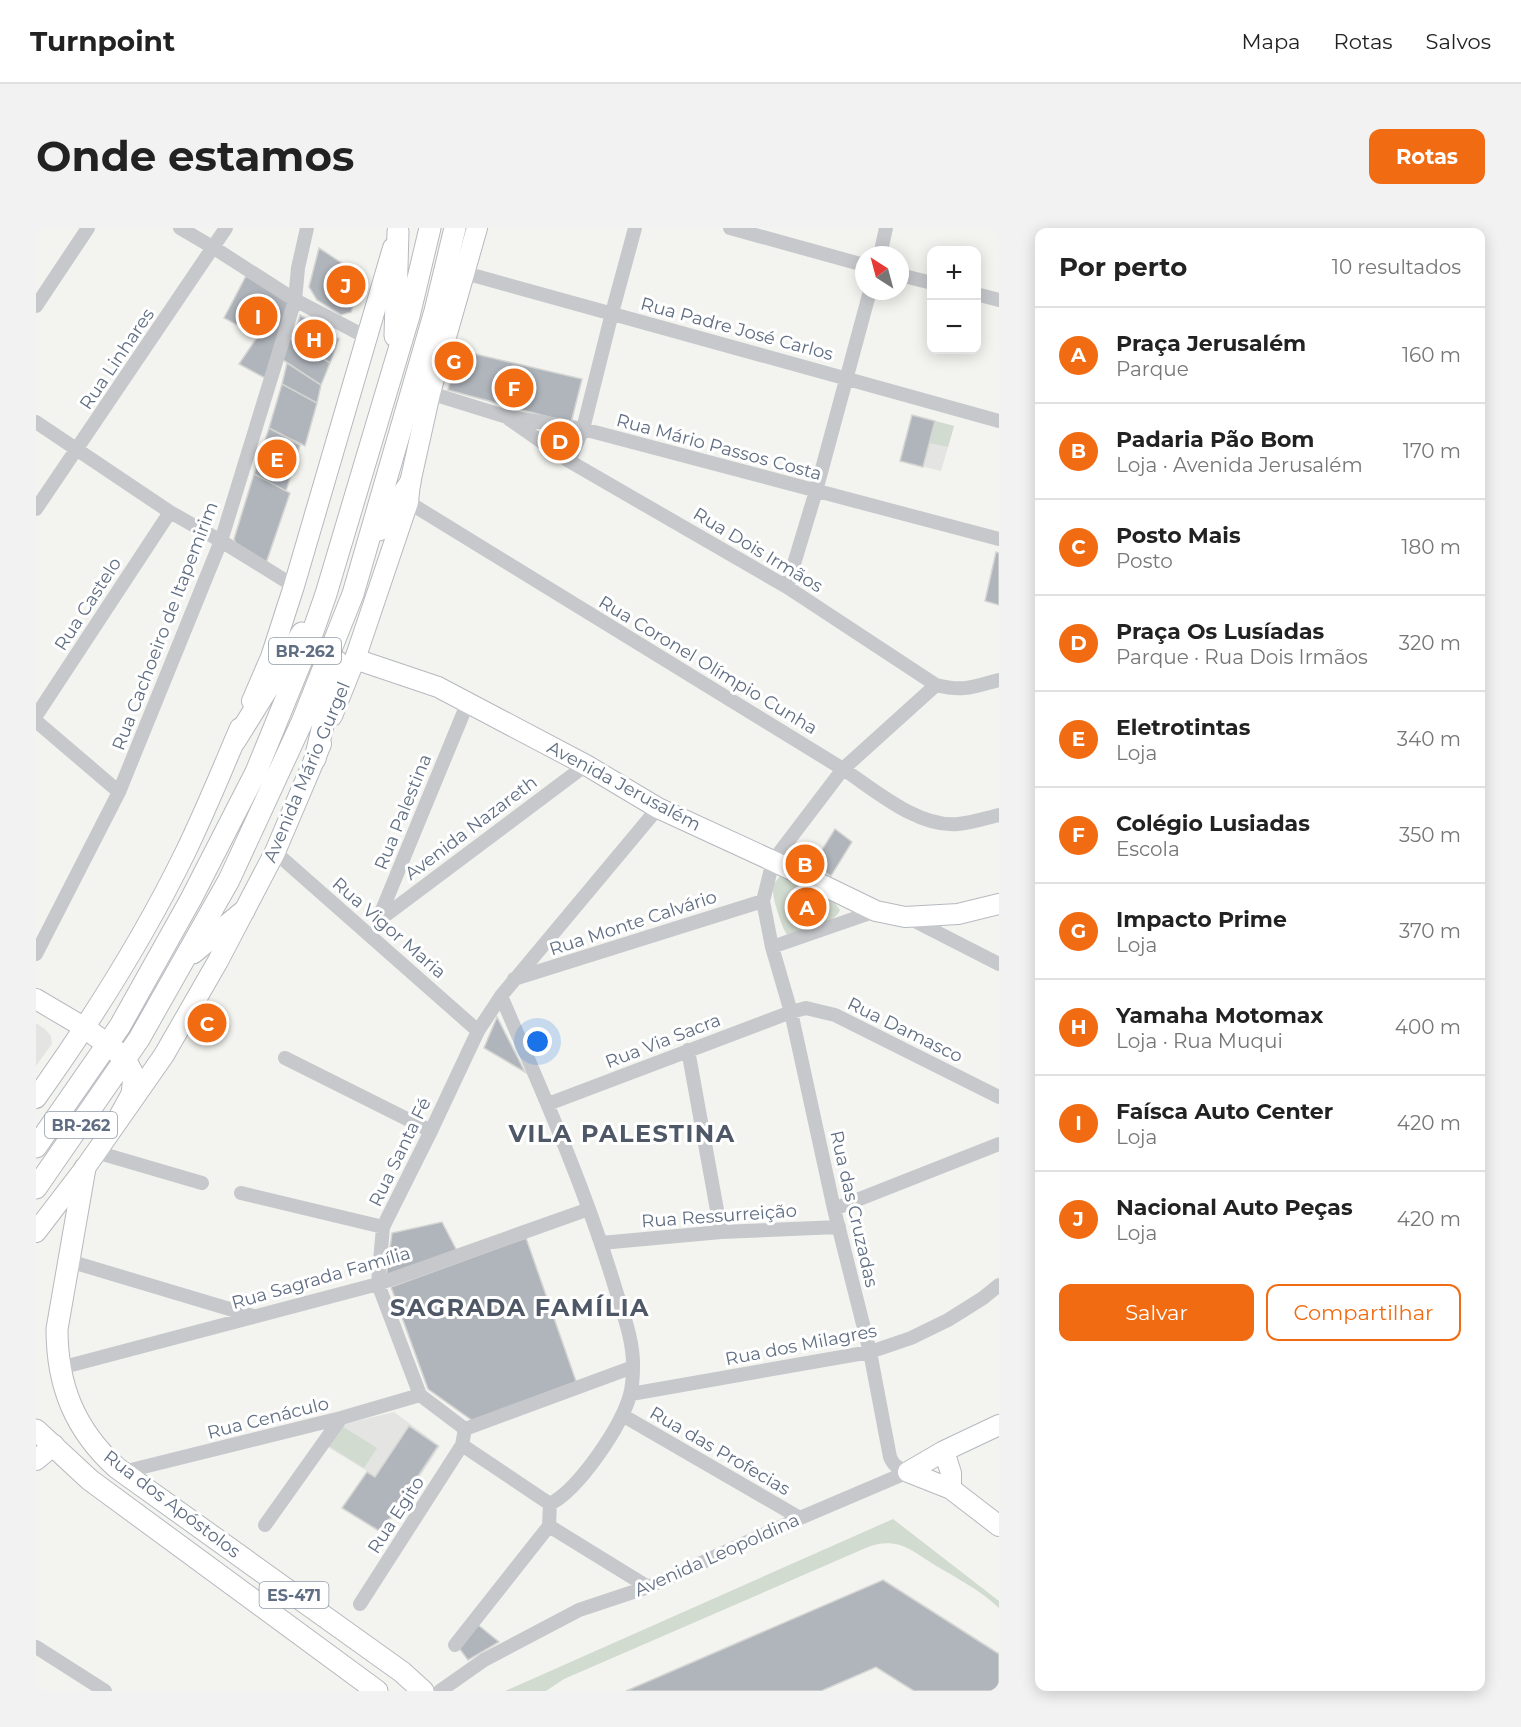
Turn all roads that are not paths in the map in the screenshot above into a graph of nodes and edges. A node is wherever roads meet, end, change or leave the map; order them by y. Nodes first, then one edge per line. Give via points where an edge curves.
1 (88, 228) edge
2 (180, 228) edge
3 (226, 228) edge
4 (307, 228) edge
5 (430, 228) edge
6 (455, 228) edge
7 (477, 228) edge
8 (635, 228) edge
9 (730, 228) edge
10 (886, 228) edge
11 (398, 230) edge
12 (882, 246) edge
13 (214, 248) junction
14 (855, 263) edge
15 (465, 273) junction
16 (909, 277) edge
17 (927, 282) edge
18 (981, 295) edge
19 (295, 300) junction
20 (868, 300) edge
21 (999, 300) edge
22 (36, 306) edge
23 (612, 313) junction
24 (368, 338) junction
25 (394, 367) junction
26 (847, 378) junction
27 (430, 393) junction
28 (504, 416) junction
29 (999, 421) edge
30 (36, 422) edge
31 (583, 429) junction
32 (77, 449) junction
33 (569, 461) junction
34 (816, 491) junction
35 (409, 492) junction
36 (36, 509) edge
37 (170, 512) junction
38 (999, 539) edge
39 (221, 541) junction
40 (367, 548) junction
41 (294, 586) junction
42 (787, 587) junction
43 (326, 594) junction
44 (353, 594) junction
45 (355, 659) junction
46 (999, 680) edge
47 (936, 685) junction
48 (468, 702) junction
49 (36, 716) edge
50 (36, 721) edge
51 (235, 741) junction
52 (315, 759) junction
53 (586, 765) junction
54 (843, 769) junction
55 (119, 792) junction
56 (658, 808) junction
57 (999, 815) edge
58 (275, 852) junction
59 (773, 861) junction
60 (763, 901) junction
61 (999, 904) edge
62 (244, 911) junction
63 (876, 911) junction
64 (905, 916) junction
65 (378, 921) junction
66 (371, 935) junction
67 (772, 947) junction
68 (36, 954) edge
69 (183, 961) junction
70 (999, 964) edge
71 (514, 980) junction
72 (501, 996) junction
73 (36, 999) edge
74 (791, 1012) junction
75 (36, 1013) edge
76 (85, 1028) junction
77 (478, 1031) junction
78 (107, 1044) junction
79 (72, 1048) junction
80 (688, 1050) junction
81 (285, 1058) dead end
82 (126, 1061) junction
83 (999, 1097) edge
84 (36, 1098) edge
85 (548, 1104) junction
86 (117, 1121) junction
87 (431, 1131) junction
88 (999, 1144) edge
89 (36, 1147) edge
90 (90, 1160) junction
91 (202, 1183) dead end
92 (36, 1188) edge
93 (240, 1193) dead end
94 (589, 1209) junction
95 (834, 1209) junction
96 (383, 1227) junction
97 (839, 1227) junction
98 (36, 1232) edge
99 (720, 1232) junction
100 (601, 1243) junction
101 (69, 1261) junction
102 (378, 1284) junction
103 (999, 1285) edge
104 (255, 1317) junction
105 (870, 1352) junction
106 (633, 1367) junction
107 (60, 1368) junction
108 (630, 1394) junction
109 (420, 1395) junction
110 (622, 1415) junction
111 (341, 1418) junction
112 (999, 1425) edge
113 (465, 1429) junction
114 (36, 1430) edge
115 (54, 1445) junction
116 (462, 1445) junction
117 (944, 1451) junction
118 (36, 1460) edge
119 (120, 1470) junction
120 (908, 1472) junction
121 (951, 1489) junction
122 (550, 1504) junction
123 (800, 1518) junction
124 (265, 1525) dead end
125 (549, 1526) junction
126 (999, 1526) edge
127 (648, 1587) junction
128 (360, 1604) dead end
129 (455, 1645) dead end
130 (36, 1647) edge
131 (105, 1691) edge
132 (377, 1691) edge
133 (423, 1691) edge
134 (440, 1691) edge

1 - 22 street
2 - 13 street
3 - 13 street, Rua Linhares
4 - 19 street, Rua Cachoeiro de Itapemirim
5 - 25 main road, BR-262
6 - 40 main road, Avenida Mário Gurgel / BR-262
7 - 15 main road, Avenida Mário Gurgel / BR-262
8 - 23 street
9 - 14 street
10 - 12 street
11 - 24 main road, BR-262
11 - 25 main road
13 - 19 street
13 - 32 street, Rua Linhares
15 - 23 street, Rua Padre José Carlos
15 - 27 main road, Avenida Mário Gurgel / BR-262
16 - 17 street
18 - 21 street
19 - 24 street
19 - 39 street, Rua Cachoeiro de Itapemirim
20 - 26 street
23 - 26 street, Rua Padre José Carlos
23 - 31 street
24 - 41 main road, BR-262
25 - 43 main road, BR-262
26 - 29 street, Rua Padre José Carlos
26 - 34 street
27 - 28 street, Rua Mário Passos Costa
27 - 35 main road, Avenida Mário Gurgel / BR-262
28 - 31 street, Rua Mário Passos Costa
28 - 33 street, Rua Dois Irmãos
30 - 32 street
31 - 33 street
31 - 34 street, Rua Mário Passos Costa
32 - 36 street, Rua Linhares
32 - 37 street
33 - 42 street, Rua Dois Irmãos
34 - 38 street, Rua Mário Passos Costa
34 - 42 street
35 - 40 main road
35 - 45 main road, Avenida Mário Gurgel / BR-262
35 - 54 street, Rua Coronel Olímpio Cunha
37 - 39 street
37 - 49 street, Rua Castelo
39 - 41 street
39 - 55 street, Rua Cachoeiro de Itapemirim
40 - 44 main road, Avenida Mário Gurgel / BR-262
41 - 51 main road, BR-262 via 271,657
42 - 47 street, Rua Dois Irmãos
43 - 51 main road
43 - 78 main road, BR-262 via 256,772 191,900
44 - 52 main road
44 - 69 main road, Avenida Mário Gurgel / BR-262 via 302,722 244,849
45 - 48 main road, Avenida Jerusalém via 438,687
45 - 52 main road, Avenida Mário Gurgel / BR-262
46 - 47 street, Rua Dois Irmãos via 967,689
47 - 54 street
48 - 53 main road, Avenida Jerusalém
48 - 65 street, Rua Palestina
50 - 55 street
51 - 76 main road, BR-262 via 184,853
52 - 58 main road, Avenida Mário Gurgel / BR-262
53 - 56 main road, Avenida Jerusalém
53 - 65 street, Avenida Nazareth
54 - 57 street, Rua Coronel Olímpio Cunha via 906,811 934,823 958,824
54 - 59 street
55 - 68 street, Rua Cachoeiro de Itapemirim
56 - 59 main road, Avenida Jerusalém
56 - 71 street, Rua Santa Fé
58 - 62 main road, Avenida Mário Gurgel / BR-262
58 - 66 street, Rua Vigor Maria
59 - 60 street, Rua das Cruzadas
59 - 63 main road, Avenida Jerusalém
60 - 67 street, Rua das Cruzadas
60 - 71 street, Rua Monte Calvário
61 - 64 main road, Avenida Jerusalém via 958,914
62 - 69 main road
62 - 86 main road, Avenida Mário Gurgel / BR-262 via 164,1056
63 - 64 main road, Avenida Jerusalém
63 - 67 street
64 - 70 street
65 - 66 street, Rua Palestina
66 - 77 street, Rua Vigor Maria
67 - 74 street, Rua das Cruzadas
69 - 82 main road, Avenida Mário Gurgel / BR-262
71 - 72 street, Rua Santa Fé
72 - 77 street, Rua Santa Fé
72 - 85 street
73 - 76 main road
74 - 80 street, Rua Via Sacra
74 - 83 street, Rua Damasco via 806,1008 835,1015
74 - 95 street, Rua das Cruzadas
75 - 79 main road via 60,1028 69,1037
76 - 78 main road
76 - 79 main road, BR-262
77 - 87 street, Rua Santa Fé
78 - 82 main road
78 - 89 main road, BR-262
79 - 84 main road, BR-262
80 - 85 street, Rua Via Sacra
80 - 99 street
81 - 87 street
82 - 86 main road via 134,1076 132,1094
82 - 92 main road, Avenida Mário Gurgel / BR-262
85 - 94 street
86 - 90 main road, Avenida Mário Gurgel / BR-262
87 - 96 street, Rua Santa Fé
88 - 95 street
90 - 91 street
90 - 98 main road, Avenida Mário Gurgel / BR-262
90 - 101 main road, Rua dos Apóstolos / ES-471
93 - 96 street
94 - 100 street
94 - 102 street, Rua Sagrada Família
95 - 97 street, Rua das Cruzadas
96 - 102 street, Rua Santa Fé
97 - 99 street, Rua Ressurreição
97 - 105 street, Rua das Cruzadas
99 - 100 street, Rua Ressurreição
100 - 106 street via 632,1343
101 - 104 street
101 - 107 main road, Rua dos Apóstolos / ES-471 via 57,1329
102 - 104 street, Rua Sagrada Família
102 - 109 street, Rua Santa Fé
103 - 105 street, Rua dos Milagres via 948,1320
104 - 107 street, Rua Sagrada Família
105 - 108 street, Rua dos Milagres
105 - 120 street, Rua das Cruzadas via 890,1457 897,1468
106 - 108 street
106 - 113 street
107 - 119 main road, Rua dos Apóstolos / ES-471 via 79,1422 96,1447
108 - 110 street
109 - 111 street, Rua Cenáculo
109 - 113 street
110 - 122 street via 574,1485
110 - 123 street, Rua das Profecias
111 - 119 street, Rua Cenáculo
111 - 124 street
112 - 117 main road, Avenida Leopoldina
113 - 116 street
114 - 115 main road, Rua dos Apóstolos / ES-471
115 - 118 main road
115 - 119 main road via 73,1442 96,1462
115 - 132 main road, Rua dos Apóstolos / ES-471 via 90,1480
116 - 122 street
116 - 128 street, Rua Egito
117 - 120 main road, Avenida Leopoldina
117 - 121 main road
119 - 133 main road, Rua dos Apóstolos / ES-471
120 - 121 main road
120 - 123 street, Avenida Leopoldina
121 - 126 main road
122 - 125 street
123 - 127 street, Avenida Leopoldina
125 - 127 street
125 - 129 street
127 - 134 street, Avenida Leopoldina via 579,1610 484,1660
130 - 131 street

